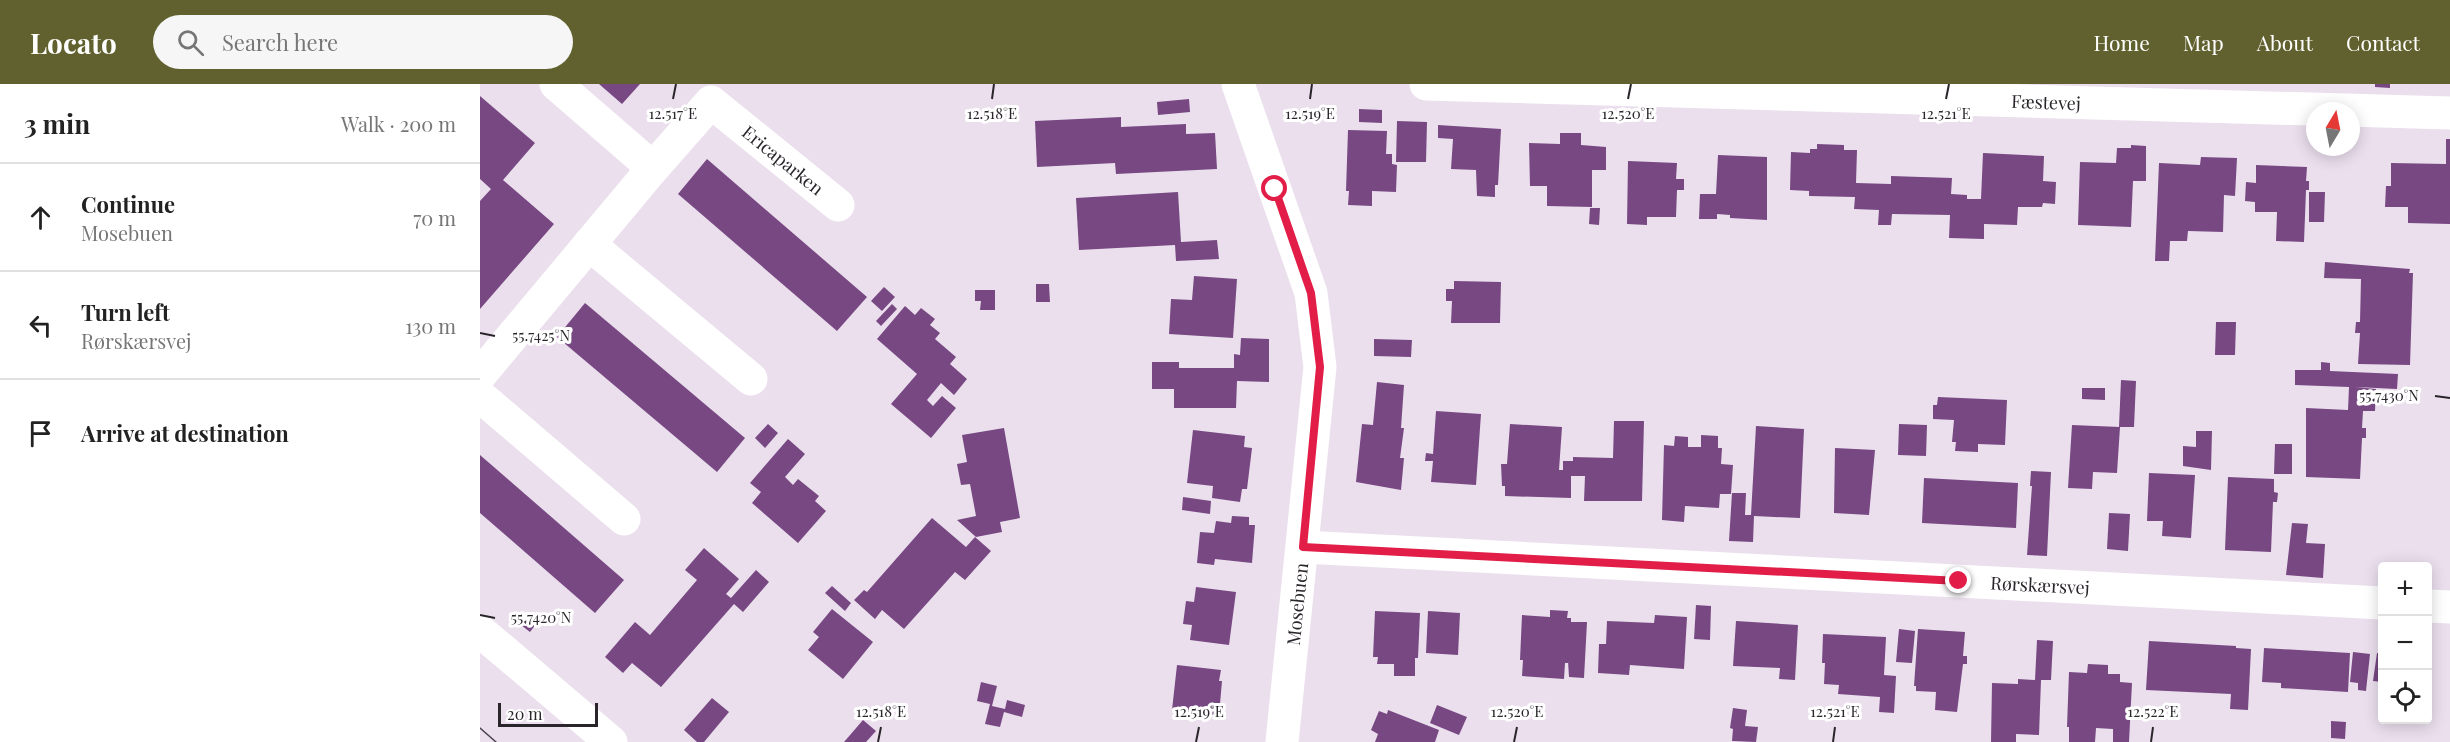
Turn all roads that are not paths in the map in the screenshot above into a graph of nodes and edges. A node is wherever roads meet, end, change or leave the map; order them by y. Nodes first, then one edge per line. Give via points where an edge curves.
1 (556, 84) edge
2 (1238, 84) edge
3 (1426, 84) edge
4 (2450, 113) edge
5 (653, 168) junction
6 (838, 206) dead end
7 (589, 244) junction
8 (480, 375) edge
9 (751, 380) dead end
10 (480, 396) edge
11 (624, 519) dead end
12 (1303, 547) junction
13 (2378, 603) edge
14 (2432, 606) edge
15 (2450, 607) edge
16 (480, 631) edge
17 (611, 742) edge
18 (1282, 742) edge

1 - 5 street
2 - 12 street, Mosebuen via 1311,293 1320,367
3 - 4 street, Fæstevej
5 - 6 street, Ericaparken via 711,102
5 - 7 street, Ericaparken
7 - 8 street, Ericaparken
7 - 9 street
10 - 11 street
12 - 13 street, Rørskærsvej
12 - 18 street, Mosebuen
14 - 15 street
16 - 17 street

